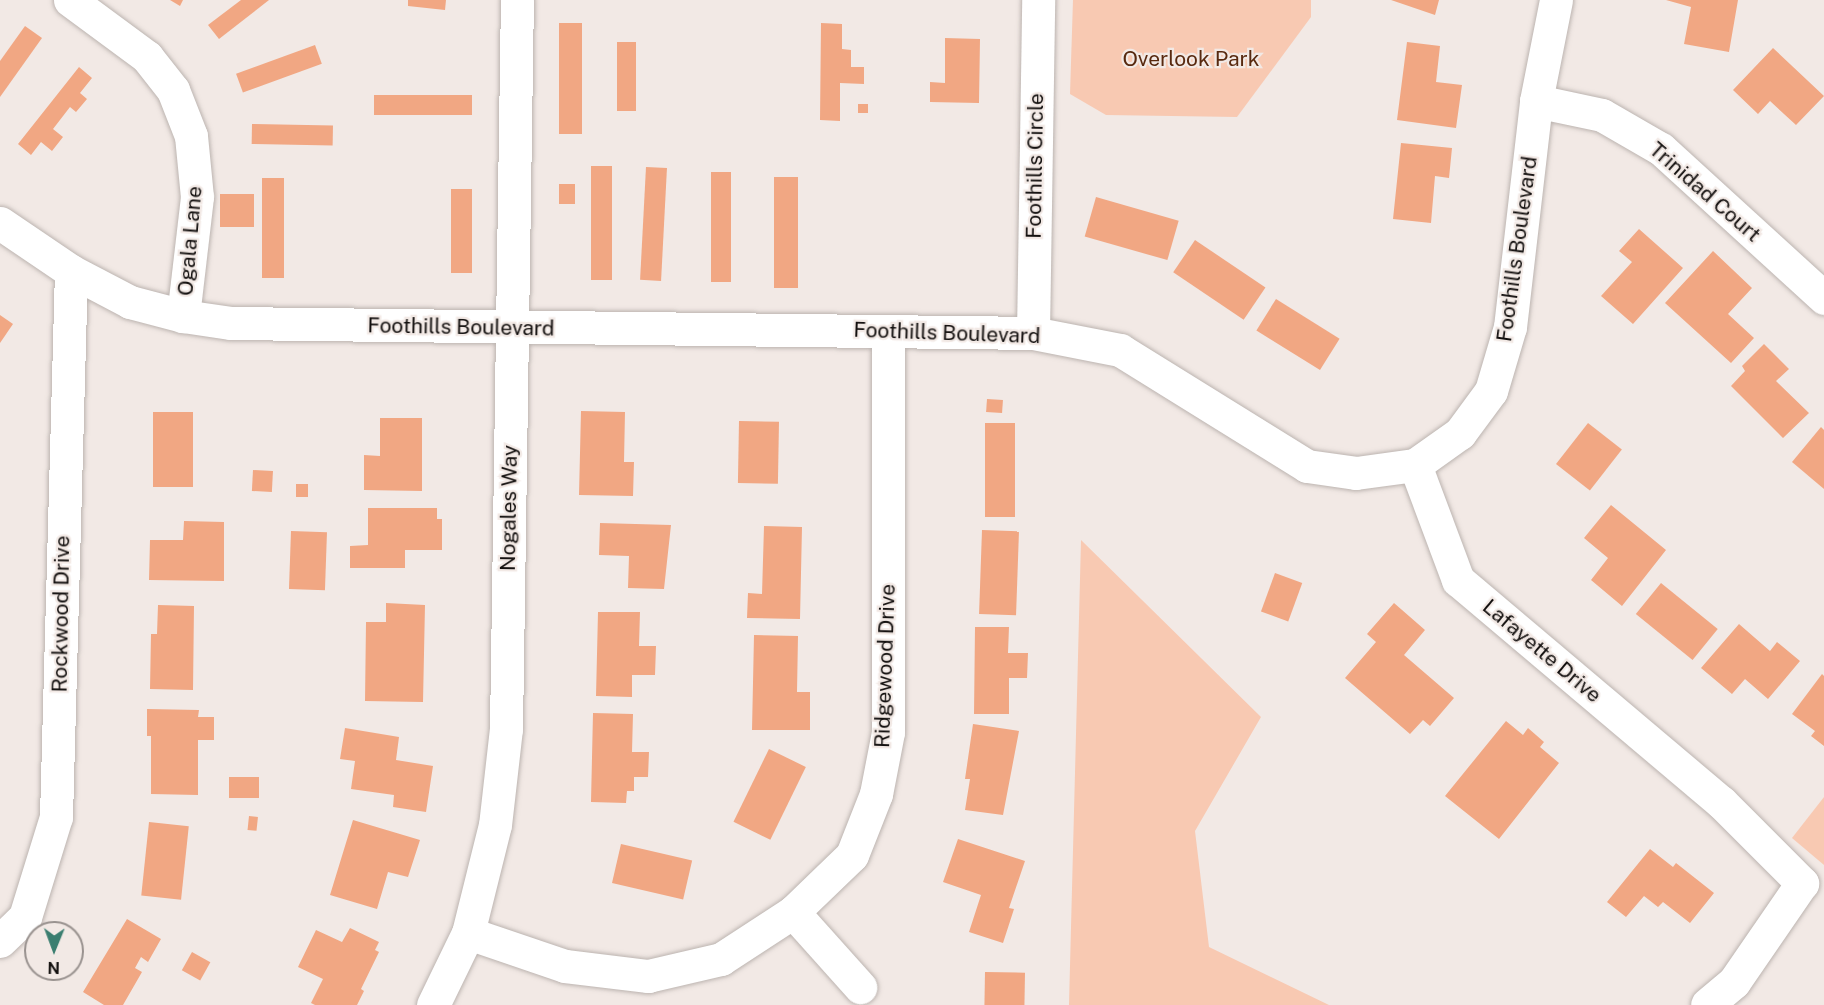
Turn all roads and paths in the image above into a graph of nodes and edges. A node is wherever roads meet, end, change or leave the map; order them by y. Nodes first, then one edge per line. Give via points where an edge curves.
1 (70, 0) edge
2 (517, 0) edge
3 (1038, 0) edge
4 (1556, 0) edge
5 (1536, 101) junction
6 (0, 223) edge
7 (71, 271) junction
8 (1824, 298) edge
9 (183, 316) junction
10 (510, 329) junction
11 (888, 331) junction
12 (1033, 333) junction
13 (1415, 465) junction
14 (794, 912) junction
15 (468, 933) junction
16 (0, 940) edge
17 (860, 987) dead end
18 (433, 1005) edge
19 (1707, 1005) edge

1 - 9 street, Ogala Lane via 147,57 173,90 191,136 197,197
2 - 10 street, Nogales Way
3 - 12 street, Foothills Circle
4 - 5 street, Foothills Boulevard
5 - 8 street, Trinidad Court via 1602,115 1661,149
5 - 13 street, Foothills Boulevard via 1510,327 1491,391 1460,433
6 - 7 street, Foothills Boulevard
7 - 9 street, Foothills Boulevard via 130,302
7 - 16 street, Rockwood Drive via 56,817 25,917
9 - 10 street, Foothills Boulevard via 231,323
10 - 11 street, Foothills Boulevard
10 - 15 street, Nogales Way via 506,729 495,825
11 - 12 street, Foothills Boulevard
11 - 14 street, Ridgewood Drive via 888,732 876,794 852,855
12 - 13 street, Foothills Boulevard via 1120,350 1307,466 1356,473
13 - 19 street, Lafayette Drive via 1458,580 1721,802 1802,883 1734,982
14 - 15 street, Ridgewood Drive via 721,959 648,976 565,966
14 - 17 street
15 - 18 street, Nogales Way

